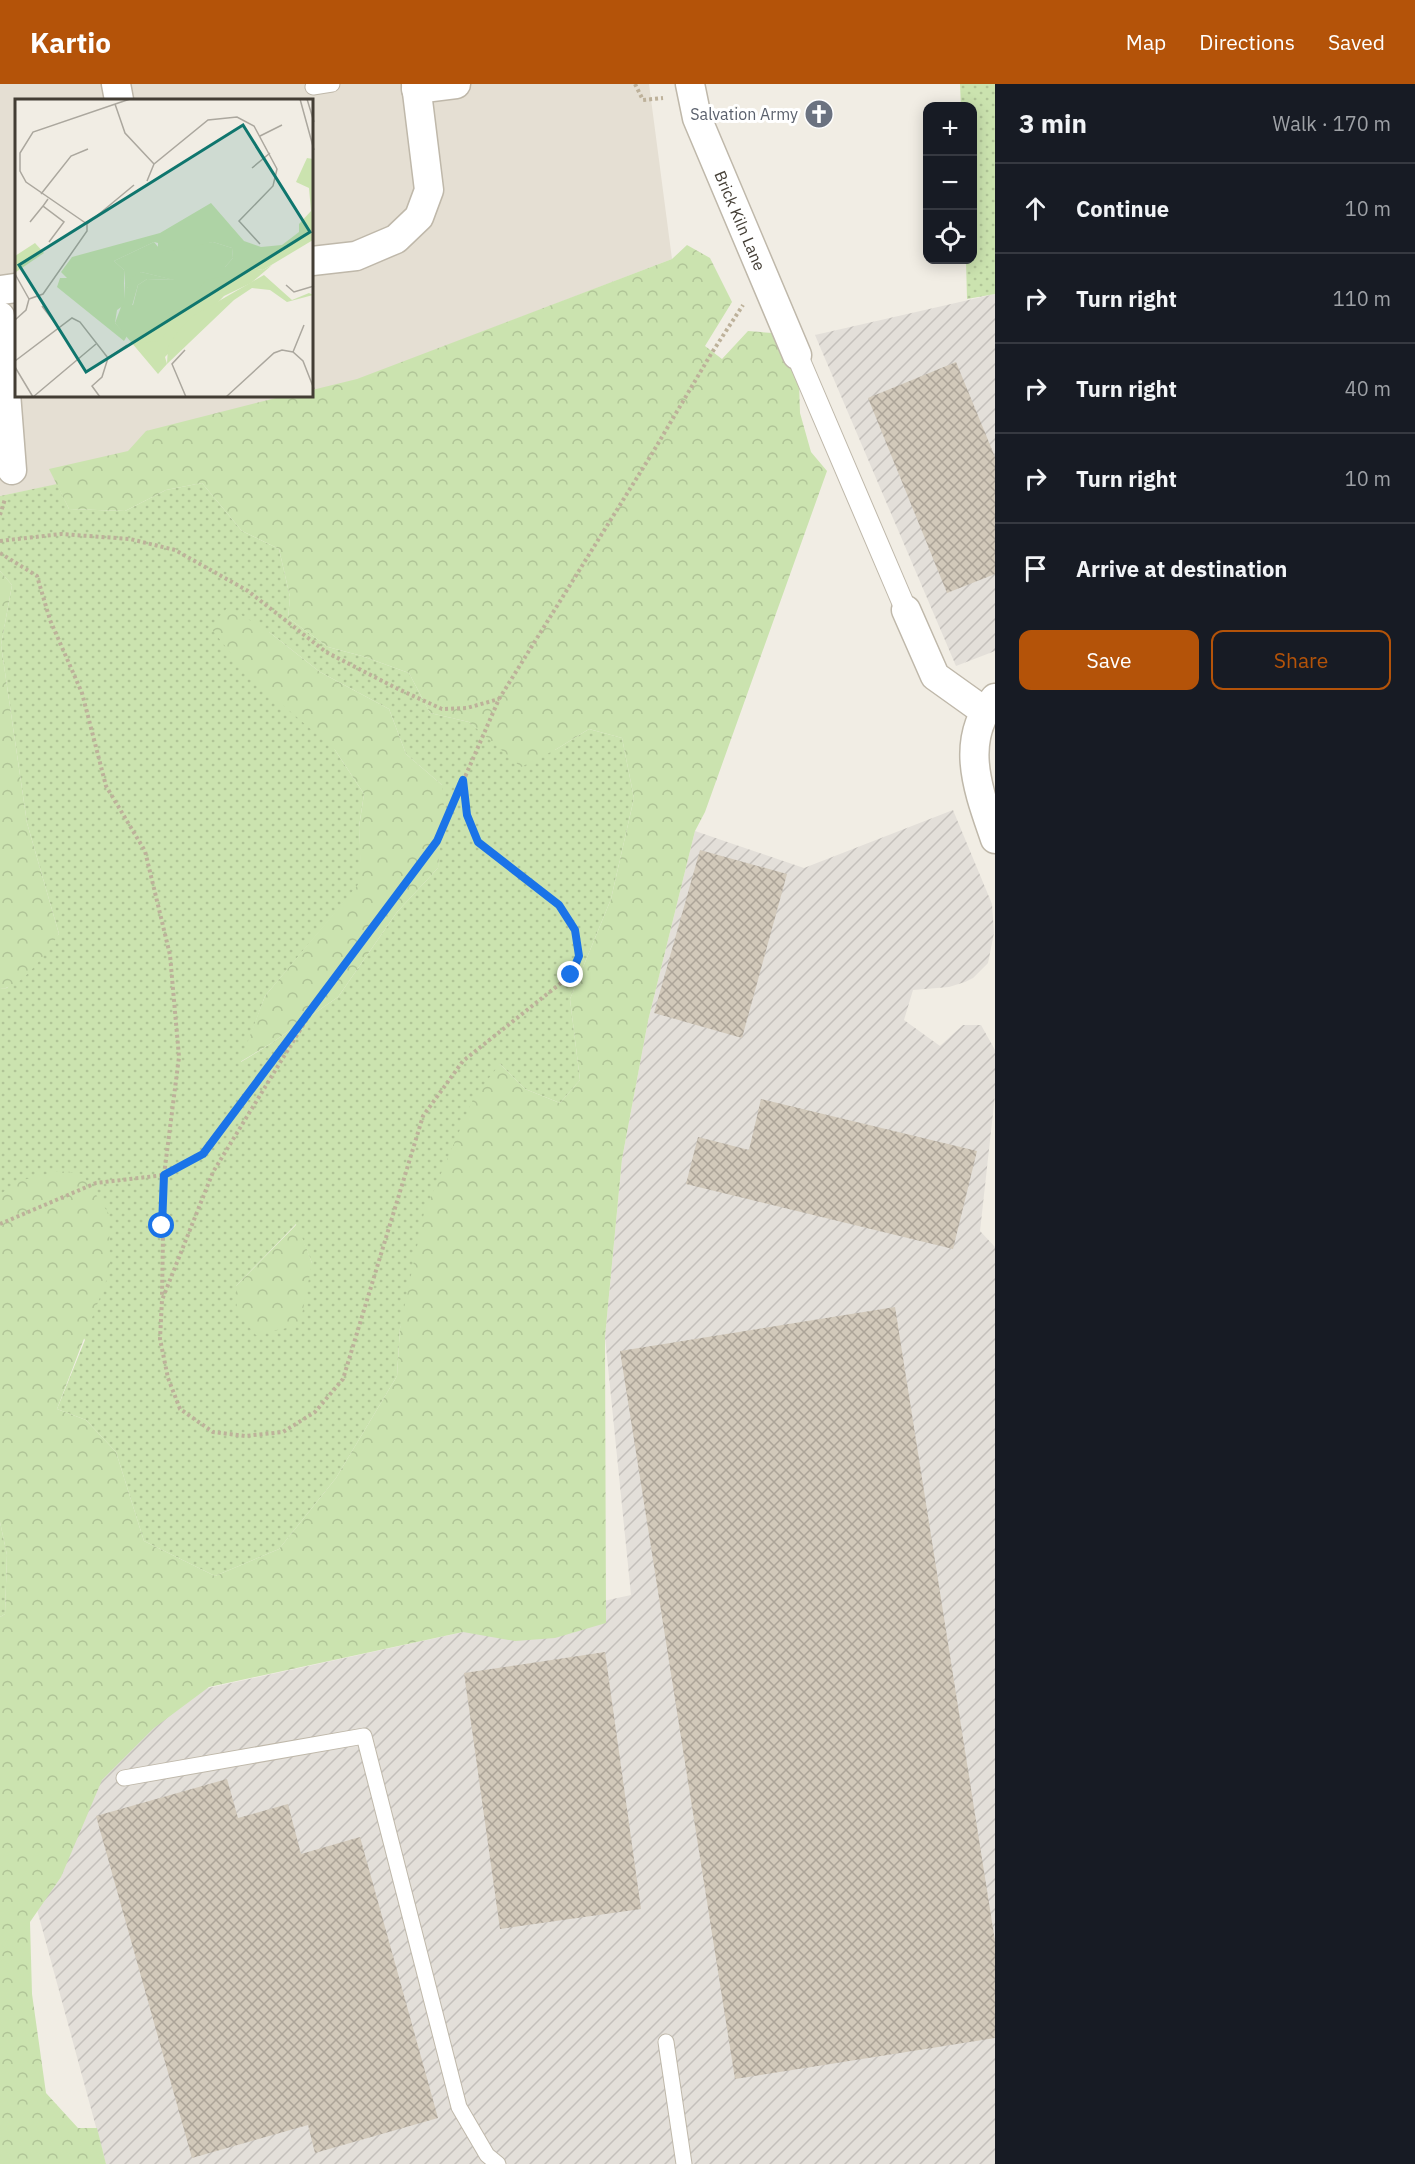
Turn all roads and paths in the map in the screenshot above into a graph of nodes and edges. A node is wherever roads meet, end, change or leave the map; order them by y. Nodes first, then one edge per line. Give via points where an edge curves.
1 (116, 84) edge
2 (333, 84) edge
3 (456, 84) edge
4 (690, 84) edge
5 (416, 86) edge
6 (313, 87) dead end
7 (119, 99) edge
8 (314, 261) edge
9 (762, 275) junction
10 (15, 288) edge
11 (0, 290) edge
12 (0, 316) edge
13 (797, 355) joint
14 (12, 470) dead end
15 (0, 542) edge
16 (0, 553) edge
17 (906, 610) joint
18 (499, 699) junction
19 (990, 704) edge
20 (463, 780) junction
21 (995, 839) edge
22 (316, 1004) junction
23 (164, 1175) junction
24 (0, 1224) edge
25 (162, 1300) junction
26 (124, 1779) dead end
27 (666, 2042) dead end
28 (487, 2161) edge
29 (684, 2164) edge

1 - 7 street
2 - 6 lane
3 - 5 street
4 - 9 street, Brick Kiln Lane via 698,118
5 - 8 street via 429,190 419,217 396,239 356,256
9 - 13 street, Brick Kiln Lane
9 - 18 path
10 - 11 street
12 - 14 street
13 - 17 street
15 - 18 path via 61,534 130,539 175,550 248,591 326,652 396,688 442,709 466,708
16 - 23 path via 37,576 50,620 82,693 106,786 146,851 171,956 179,1057
17 - 19 street via 935,676
18 - 20 path
19 - 21 street via 973,757 980,795
20 - 22 path via 437,841
20 - 25 path via 467,815 478,842 559,905 575,930 579,956 571,975 463,1061 423,1116 343,1379 315,1412 283,1432 245,1436 213,1432 180,1409 168,1378 160,1339
22 - 23 path via 203,1154
22 - 25 path via 213,1172
23 - 24 path via 96,1183
23 - 25 path
26 - 28 lane via 364,1736 459,2108
27 - 29 lane

